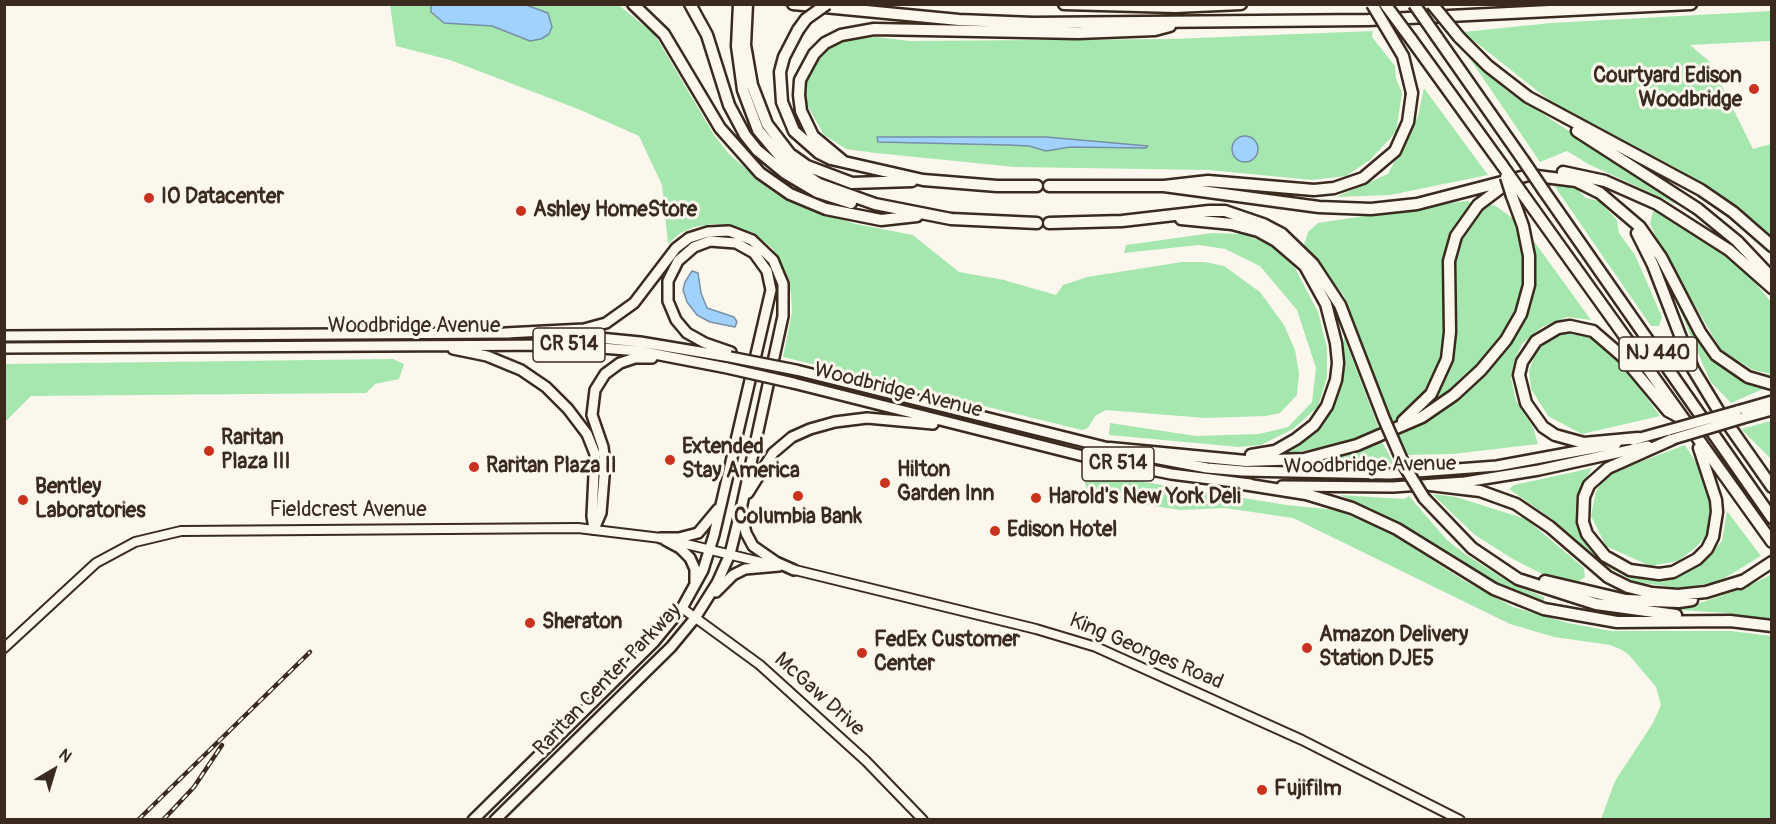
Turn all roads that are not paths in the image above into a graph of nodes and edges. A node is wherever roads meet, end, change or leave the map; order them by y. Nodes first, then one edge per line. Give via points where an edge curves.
1 (633, 4) edge
2 (690, 4) edge
3 (739, 4) edge
4 (747, 4) edge
5 (793, 4) edge
6 (827, 4) edge
7 (1065, 4) edge
8 (1241, 4) edge
9 (1372, 4) edge
10 (1385, 4) edge
11 (1414, 4) edge
12 (1432, 4) edge
13 (1691, 4) edge
14 (1183, 22) junction
15 (741, 24) junction
16 (1551, 111) junction
17 (843, 161) junction
18 (1540, 175) junction
19 (1519, 177) junction
20 (923, 180) junction
21 (1037, 186) dead end
22 (1049, 186) dead end
23 (1164, 186) junction
24 (1517, 195) junction
25 (875, 204) junction
26 (1621, 210) junction
27 (923, 215) junction
28 (1163, 217) junction
29 (1037, 223) dead end
30 (1049, 223) dead end
31 (1772, 246) edge
32 (1772, 278) edge
33 (1772, 288) edge
34 (505, 333) junction
35 (4, 336) edge
36 (410, 345) junction
37 (4, 348) edge
38 (730, 354) junction
39 (727, 368) junction
40 (1772, 384) edge
41 (1772, 401) edge
42 (1772, 410) edge
43 (1740, 415) junction
44 (1683, 419) junction
45 (1671, 434) junction
46 (995, 435) junction
47 (1638, 438) junction
48 (1374, 439) junction
49 (1696, 439) junction
50 (1110, 448) junction
51 (1202, 457) junction
52 (1243, 483) junction
53 (1430, 486) junction
54 (1772, 486) edge
55 (724, 496) junction
56 (741, 509) junction
57 (1772, 518) edge
58 (1451, 528) junction
59 (594, 529) junction
60 (661, 538) junction
61 (1772, 542) edge
62 (710, 549) junction
63 (730, 554) junction
64 (1769, 564) edge
65 (779, 566) junction
66 (794, 570) junction
67 (1745, 580) junction
68 (694, 589) junction
69 (704, 604) junction
70 (682, 608) junction
71 (695, 618) junction
72 (1772, 625) edge
73 (4, 648) edge
74 (473, 819) edge
75 (495, 819) edge
76 (923, 819) edge
77 (1460, 819) edge

1 - 27 highway via 674,48 731,144 775,184 808,202 846,214 881,220
2 - 25 highway via 700,20 736,121 757,150 785,173 818,192 856,204
3 - 15 highway
4 - 15 highway
5 - 14 highway via 959,20
6 - 17 highway, bridge via 806,19 786,51 780,72 782,102 786,117 806,144
7 - 8 highway
9 - 23 highway, bridge via 1402,56 1412,93 1408,122 1395,151 1375,170 1349,184 1314,190 1208,181
10 - 24 highway, NJ 440, bridge via 1502,165
11 - 57 highway, NJ 440, bridge
12 - 16 highway, bridge via 1459,37 1506,81
13 - 14 highway via 1458,17
14 - 17 highway via 1155,30 1013,33 874,29 841,34 814,54 800,80 799,95 801,111 813,136
15 - 20 highway via 757,105 790,154 815,170 852,183
15 - 25 highway via 739,68 743,90 758,130 770,147 819,184
16 - 31 highway via 1701,190
16 - 32 highway via 1557,119 1698,209 1737,241
17 - 20 highway
18 - 19 highway
18 - 26 highway via 1588,186
18 - 33 highway via 1552,171 1588,176 1640,196 1714,239
19 - 23 highway via 1417,204 1371,209 1319,207
19 - 48 highway via 1478,205 1456,236 1448,278 1450,346 1438,383 1410,416
20 - 21 highway
22 - 23 highway
24 - 44 highway, NJ 440
24 - 48 highway via 1530,271 1526,299 1514,327 1481,370 1454,395 1406,426
25 - 27 highway
26 - 40 highway via 1652,242 1716,355 1748,377
26 - 54 highway via 1645,246 1693,369
27 - 29 highway
28 - 30 highway
28 - 51 highway via 1250,228 1291,251 1318,286 1336,343 1332,394 1321,416 1305,433 1260,455
28 - 58 highway, bridge via 1225,211 1263,224 1299,248 1340,305 1405,467 1424,498
34 - 35 main road, Woodbridge Avenue / CR 514
34 - 38 main road, Woodbridge Avenue / CR 514 via 622,339
34 - 56 main road via 584,329 611,321 634,303 676,248 698,234 729,231 760,246 778,269 784,305
36 - 37 main road, Woodbridge Avenue / CR 514
36 - 39 main road, Woodbridge Avenue / CR 514 via 602,347 663,354
36 - 59 main road via 465,351 501,361 528,374 557,397 587,434 593,448
38 - 50 main road, Woodbridge Avenue / CR 514, bridge
38 - 55 main road, Raritan Center Parkway via 687,333 668,301 669,281 678,261 694,247 710,241 736,243 754,253 767,271 771,290
39 - 46 main road, Woodbridge Avenue / CR 514, bridge
39 - 59 main road via 642,357 620,363 602,378 592,405 605,464 600,515
41 - 43 main road, Woodbridge Avenue / CR 514
42 - 43 main road, Woodbridge Avenue / CR 514
43 - 45 main road, Woodbridge Avenue / CR 514, bridge
44 - 47 highway via 1668,411 1622,356 1593,331 1570,326 1558,328 1536,341 1522,362 1519,375 1526,403 1543,427 1555,435 1584,443
44 - 49 highway, NJ 440
45 - 47 main road, Woodbridge Avenue / CR 514
45 - 49 highway via 1608,468 1589,485 1584,497 1582,522 1587,534 1605,556 1630,570 1673,572 1697,559 1713,537 1716,500
45 - 53 main road, Woodbridge Avenue / CR 514 via 1628,452
46 - 52 main road, Woodbridge Avenue / CR 514 via 1171,474
46 - 56 main road via 884,418 816,427 792,437 773,453 758,473
47 - 50 main road, Woodbridge Avenue / CR 514 via 1507,465 1390,474 1296,474 1216,468
48 - 51 highway via 1304,459
49 - 61 highway, NJ 440
50 - 51 highway
52 - 53 main road, Woodbridge Avenue / CR 514 via 1352,488
52 - 72 highway via 1306,494 1352,508 1397,529 1494,589 1552,611 1617,622 1730,621
53 - 67 highway via 1480,491 1515,504 1550,527 1608,577 1629,587 1678,595 1706,592
55 - 60 main road via 711,520 698,533
55 - 62 main road, Raritan Center Parkway
56 - 63 main road, Raritan Center Parkway
56 - 66 main road via 753,546
58 - 67 highway via 1475,547 1521,572 1572,589 1626,600 1679,602 1725,591
58 - 72 highway via 1472,548 1518,579 1570,597 1650,614 1731,616
59 - 60 street, Fieldcrest Avenue
59 - 73 street, Fieldcrest Avenue via 168,533 135,542 91,566
60 - 62 street, Fieldcrest Avenue
60 - 68 main road via 690,558 695,573
62 - 63 street, Fieldcrest Avenue
62 - 68 main road, Raritan Center Parkway
63 - 65 street, King Georges Road
63 - 69 main road, Raritan Center Parkway
64 - 67 highway
65 - 66 street, King Georges Road
65 - 69 main road via 741,571
66 - 77 street, King Georges Road via 1096,647 1302,740
68 - 70 main road, Raritan Center Parkway
69 - 71 main road, Raritan Center Parkway
70 - 71 street, McGaw Drive
70 - 74 main road, Raritan Center Parkway via 645,652
71 - 75 main road, Raritan Center Parkway via 643,676
71 - 76 street, McGaw Drive via 762,667 866,761

